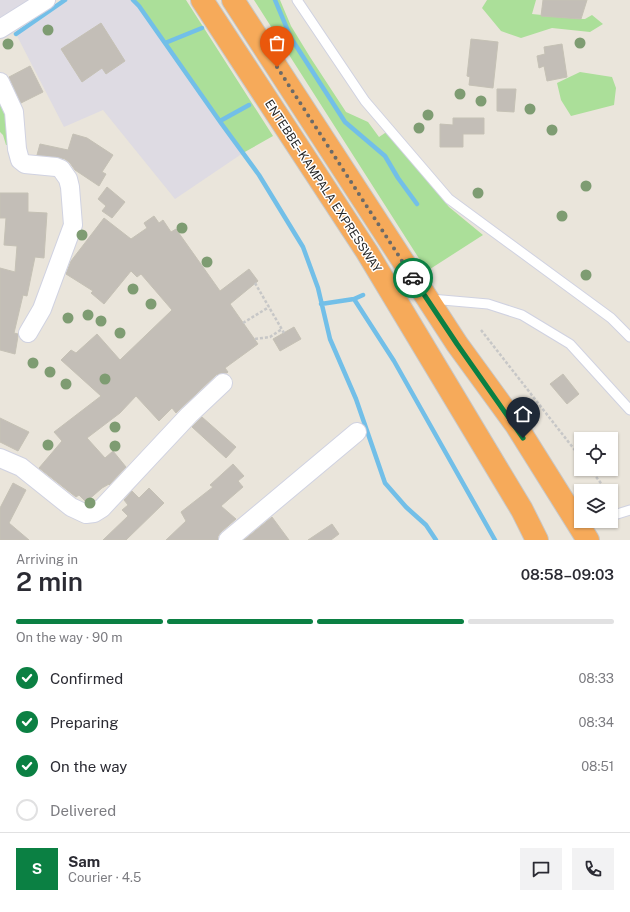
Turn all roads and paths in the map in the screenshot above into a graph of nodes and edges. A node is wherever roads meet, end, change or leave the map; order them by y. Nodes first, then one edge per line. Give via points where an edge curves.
1 (46, 0) edge
2 (297, 0) edge
3 (233, 1) edge
4 (208, 8) edge
5 (0, 29) edge
6 (0, 82) edge
7 (255, 283) dead end
8 (428, 299) junction
9 (269, 307) junction
10 (243, 323) dead end
11 (282, 329) junction
12 (481, 330) dead end
13 (28, 333) dead end
14 (284, 333) dead end
15 (630, 337) edge
16 (255, 339) dead end
17 (223, 383) dead end
18 (630, 410) edge
19 (357, 432) dead end
20 (574, 449) edge
21 (0, 458) edge
22 (595, 476) edge
23 (602, 484) edge
24 (630, 510) edge
25 (618, 514) edge
26 (583, 529) edge
27 (228, 540) edge
28 (538, 540) edge

1 - 5 street
2 - 15 lane via 365,101 450,198 611,318
3 - 8 highway
4 - 28 highway, ENTEBBE–KAMPALA EXPRESSWAY via 367,252
6 - 13 street via 14,112 20,160 25,164 61,169 70,187 73,225 42,309
7 - 9 path
8 - 18 lane via 488,304 522,315 570,344
8 - 26 highway via 516,425
9 - 10 path
9 - 11 path
11 - 14 path
11 - 16 path via 270,337
12 - 20 path
17 - 21 street via 189,415 102,508 94,513 86,514 71,508 20,467
19 - 27 street
22 - 23 path
24 - 25 lane

